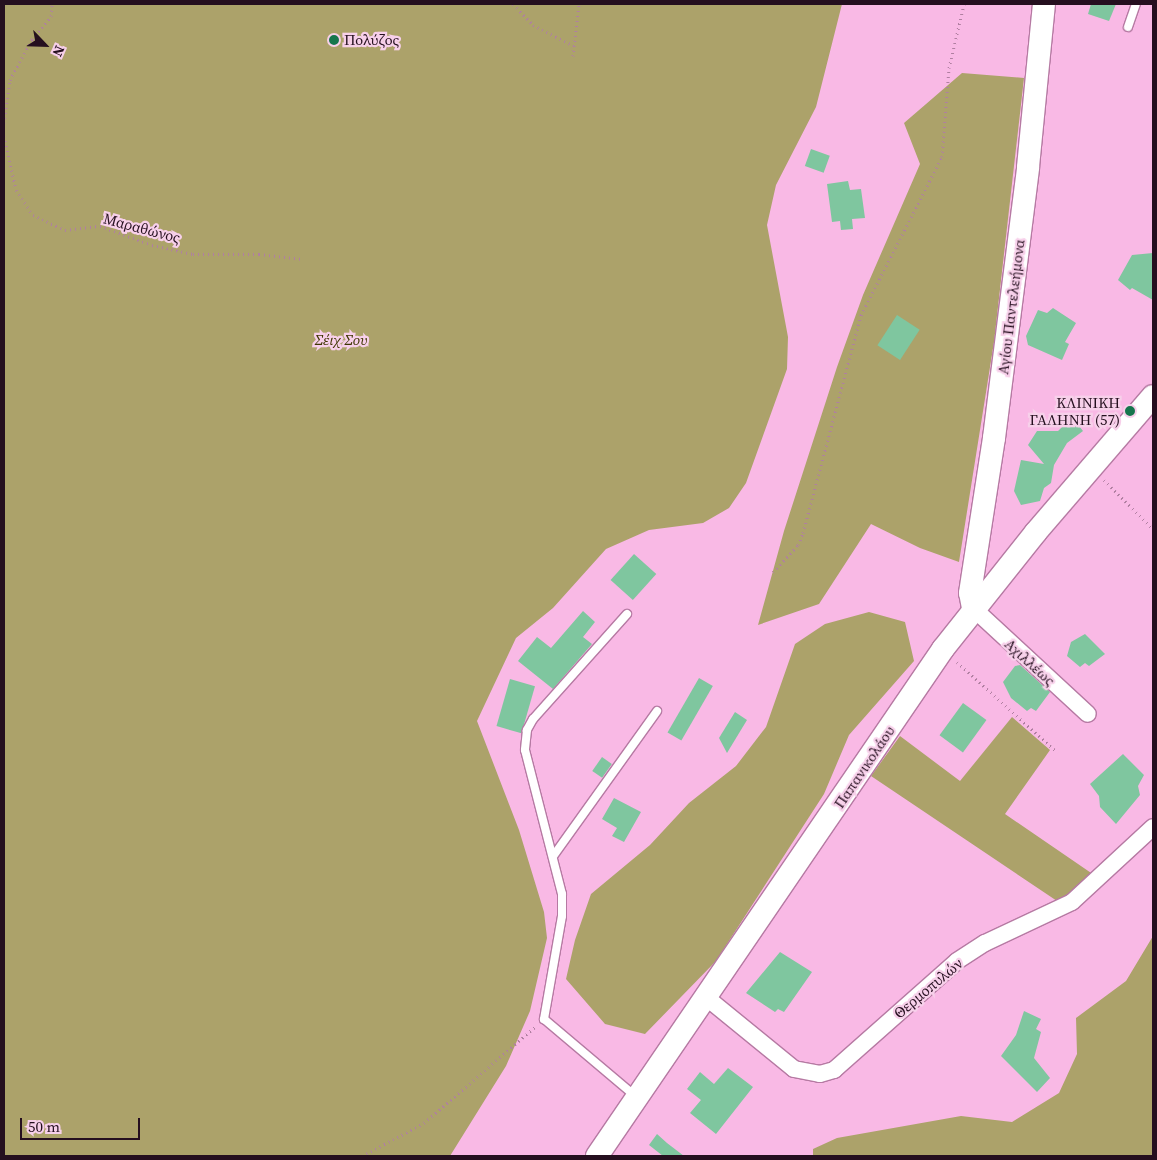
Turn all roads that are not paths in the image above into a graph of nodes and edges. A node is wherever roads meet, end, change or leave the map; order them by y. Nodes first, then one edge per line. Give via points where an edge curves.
1 (1044, 4) edge
2 (1136, 4) edge
3 (1128, 27) dead end
4 (1153, 396) edge
5 (973, 608) junction
6 (627, 614) dead end
7 (657, 711) dead end
8 (1088, 714) dead end
9 (1153, 827) edge
10 (554, 855) junction
11 (707, 998) junction
12 (638, 1099) junction
13 (597, 1156) edge

1 - 5 main road, Αγίου Παντελεήμονα via 1027,177 994,438 970,593
2 - 3 lane
4 - 5 main road, Παπανικολάου
5 - 8 street, Αχιλλέως
5 - 11 main road, Παπανικολάου
6 - 10 lane via 533,718 527,730 526,750
7 - 10 lane
9 - 11 street, Θερμοπυλών via 1072,902 957,961 834,1070 820,1074 794,1069
10 - 12 lane via 562,894 562,916 544,1019
11 - 12 main road, Παπανικολάου
12 - 13 main road, Παπανικολάου

